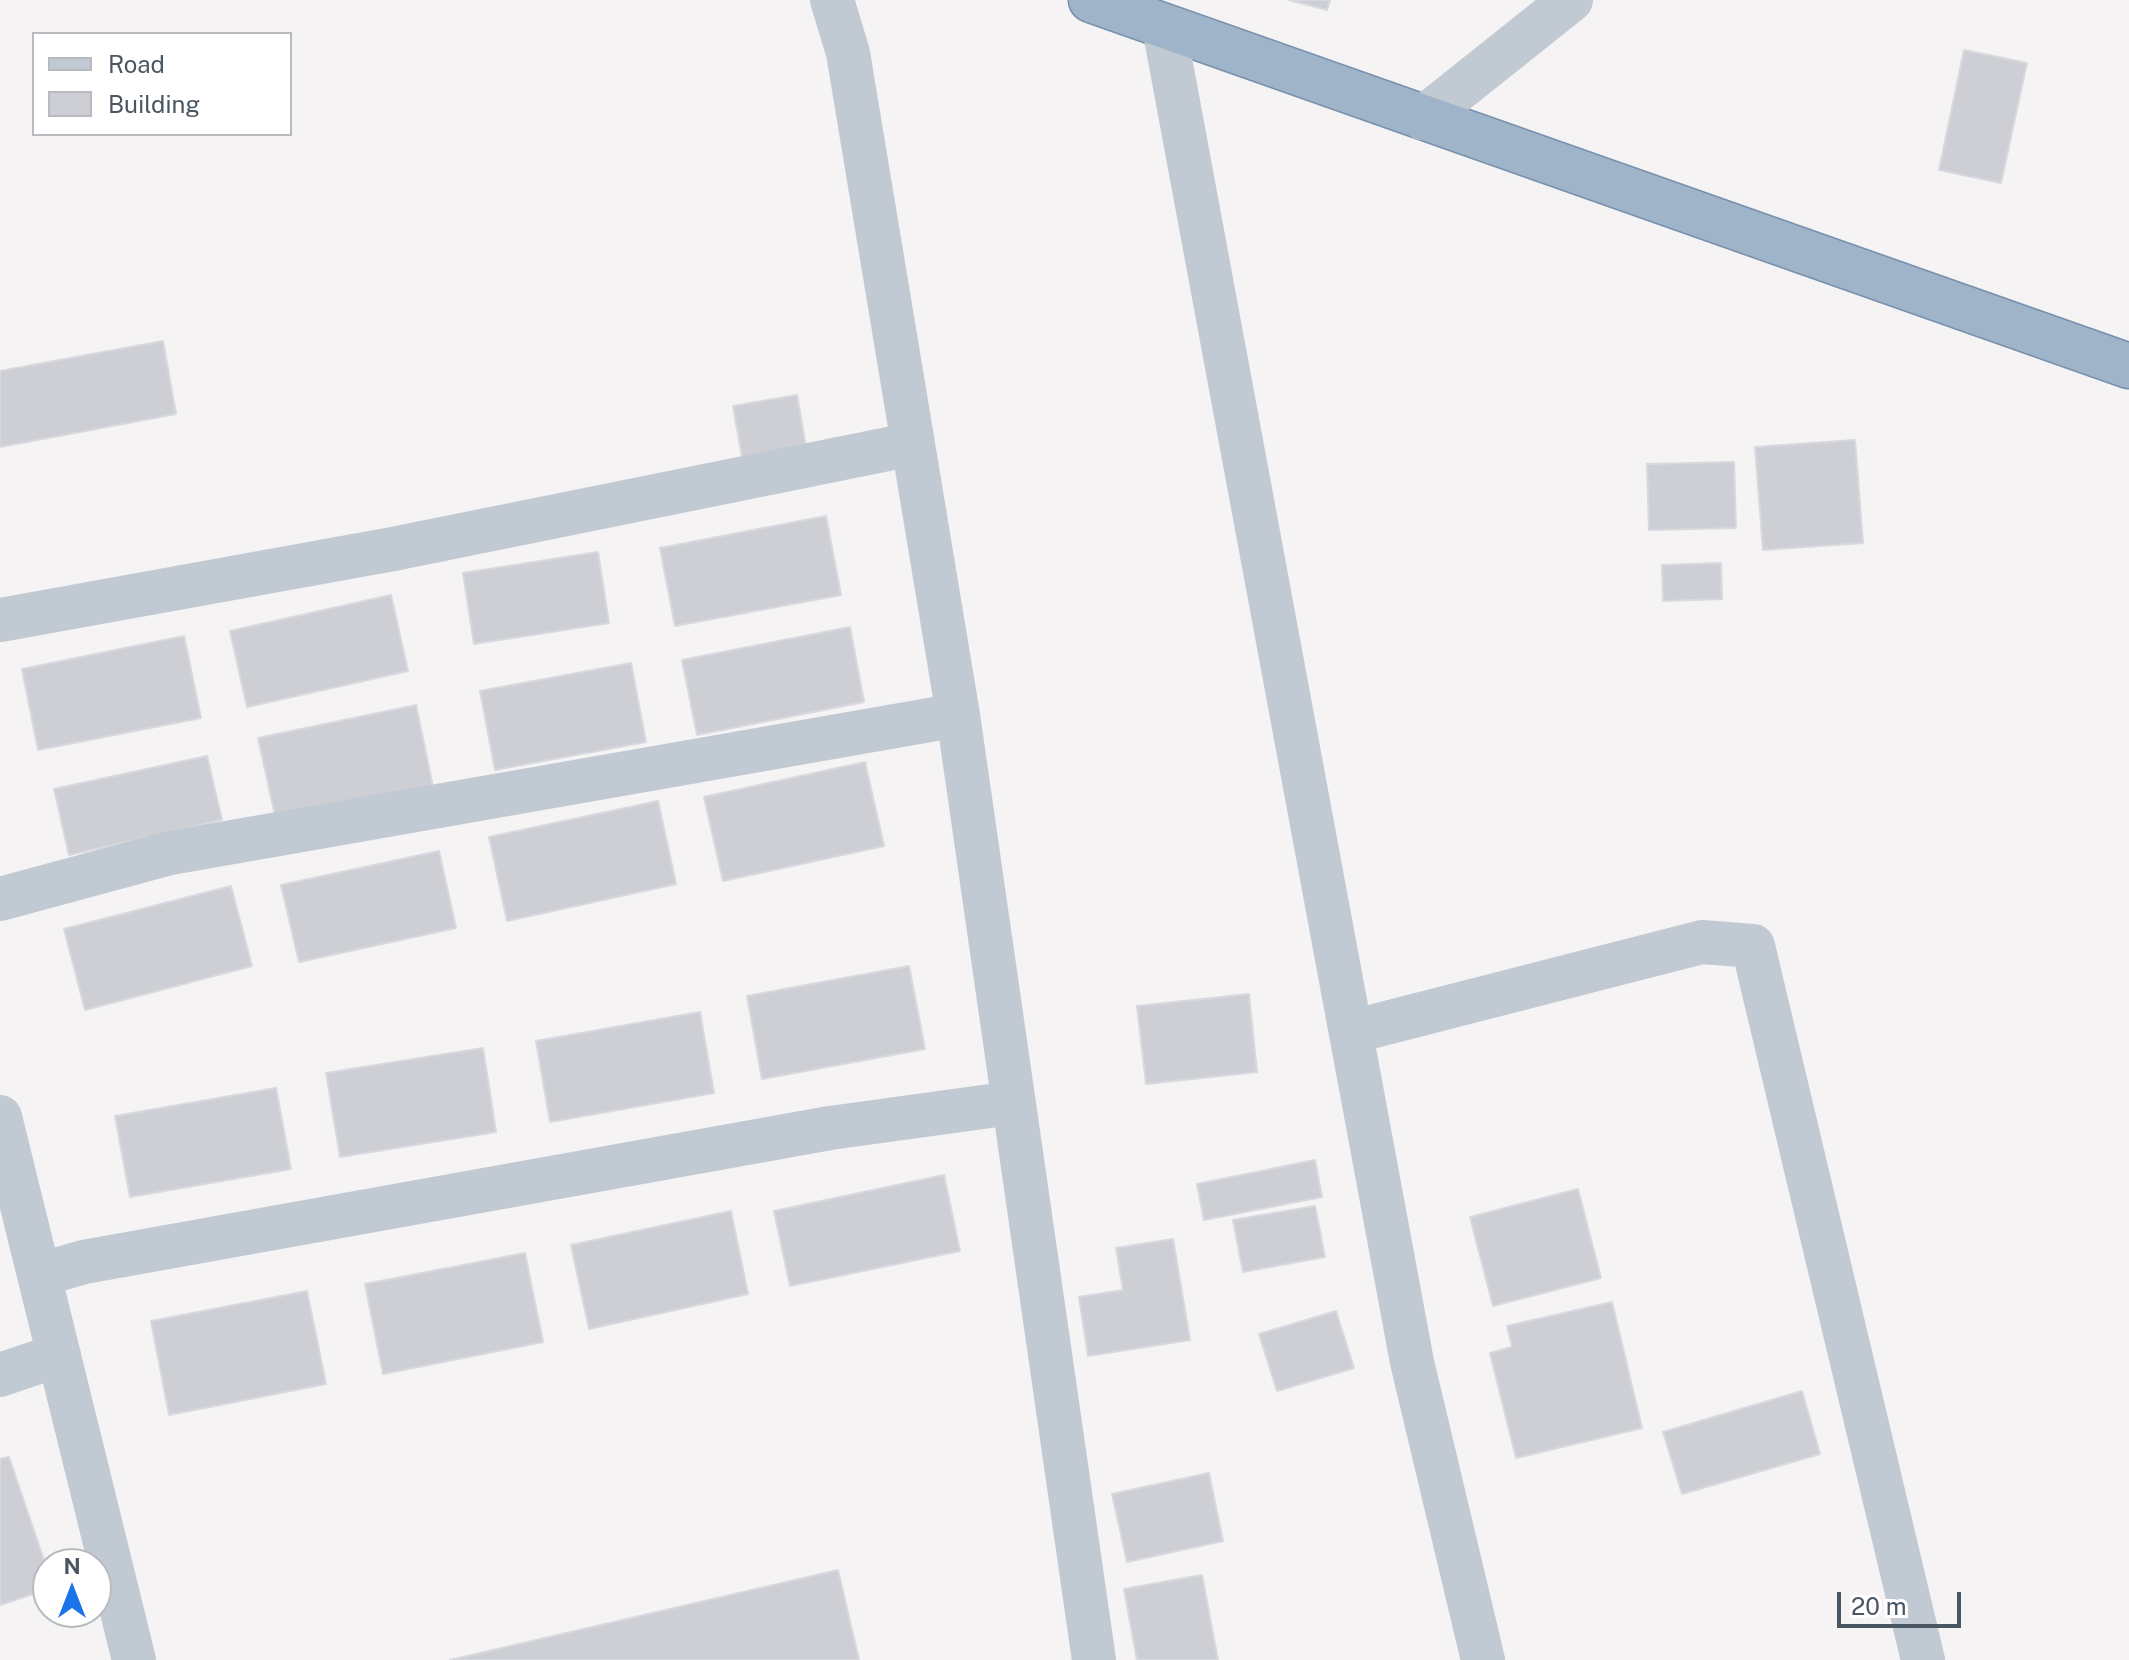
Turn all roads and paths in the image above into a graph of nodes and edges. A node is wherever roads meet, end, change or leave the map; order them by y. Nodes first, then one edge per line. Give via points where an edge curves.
1 (832, 0) edge
2 (1091, 0) edge
3 (1571, 0) edge
4 (1164, 27) junction
5 (1423, 118) junction
6 (2129, 366) edge
7 (913, 444) junction
8 (0, 620) edge
9 (958, 715) junction
10 (0, 899) edge
11 (1351, 1032) junction
12 (1012, 1103) junction
13 (0, 1117) edge
14 (39, 1275) junction
15 (59, 1355) junction
16 (0, 1375) edge
17 (134, 1660) edge
18 (1094, 1660) edge
19 (1483, 1660) edge
20 (1923, 1660) edge

1 - 7 street via 848,53
2 - 4 highway
3 - 5 street
4 - 5 highway
4 - 11 street
5 - 6 highway
7 - 8 street via 393,549
7 - 9 street
9 - 10 street via 170,853
9 - 12 street
11 - 19 street via 1412,1362
11 - 20 street via 1702,942 1753,946
12 - 14 street via 814,1131 84,1262
12 - 18 street
13 - 14 street
14 - 15 street
15 - 16 street
15 - 17 street

